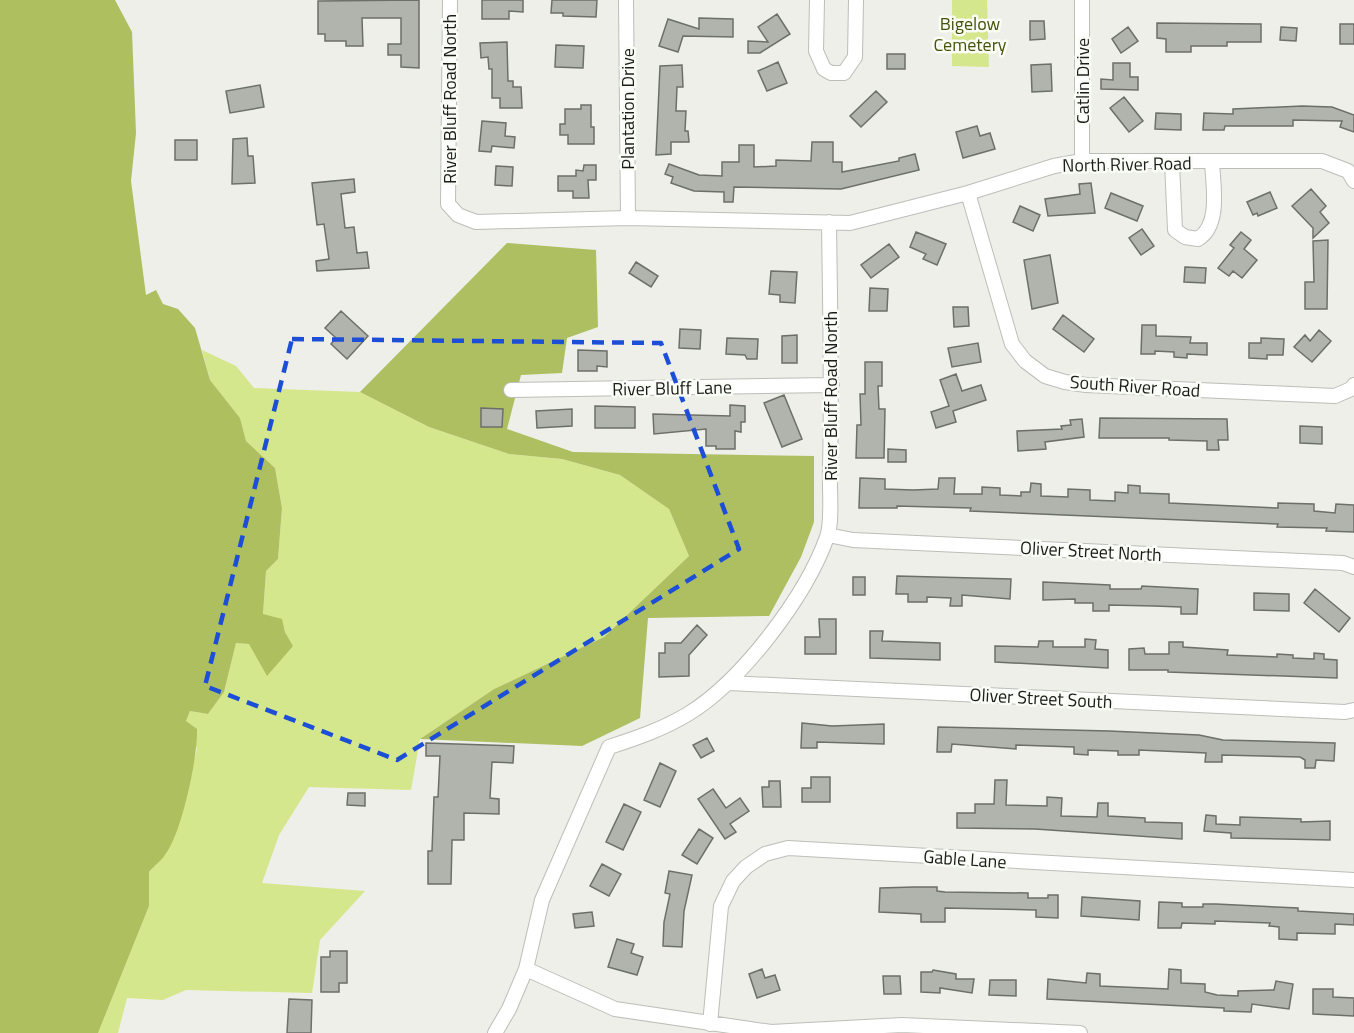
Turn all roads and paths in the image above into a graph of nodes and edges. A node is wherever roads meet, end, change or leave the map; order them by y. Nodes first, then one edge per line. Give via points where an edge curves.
1 (450, 0) edge
2 (626, 0) edge
3 (818, 0) edge
4 (856, 0) edge
5 (1082, 0) edge
6 (1082, 161) junction
7 (1172, 162) junction
8 (1212, 162) junction
9 (1354, 180) edge
10 (968, 193) junction
11 (628, 218) junction
12 (829, 222) junction
13 (832, 385) junction
14 (1354, 385) edge
15 (511, 390) dead end
16 (828, 535) junction
17 (1354, 567) edge
18 (728, 683) junction
19 (1354, 710) edge
20 (1354, 880) edge
21 (526, 969) junction
22 (710, 1024) junction
23 (495, 1033) edge
24 (1080, 1033) edge

1 - 11 street, River Bluff Road North via 450,206 458,215 476,222
2 - 11 street, Plantation Drive
3 - 4 street via 816,51 824,69 838,74 844,73 855,57
5 - 6 street, Catlin Drive
6 - 7 street, North River Road
6 - 10 street, North River Road
7 - 8 street, North River Road
7 - 8 street via 1175,230 1198,239 1209,228 1214,212
8 - 9 street, North River Road via 1322,161 1342,168
10 - 12 street, North River Road via 850,223
10 - 14 street, South River Road via 1012,344 1025,361 1045,376 1086,385 1335,396
11 - 12 street, River Bluff Road North
12 - 13 street, River Bluff Road North
13 - 15 street, River Bluff Lane
13 - 16 street, River Bluff Road North
16 - 17 street, Oliver Street North via 854,540 1343,563
16 - 18 street, River Bluff Road North via 797,596
18 - 19 street, Oliver Street South
18 - 21 street, River Bluff Road North via 690,713 658,731 609,747 542,900
20 - 22 street, Gable Lane via 788,848 765,854 747,867 733,881 721,906
21 - 22 street via 615,1009
21 - 23 street, River Bluff Road North
22 - 24 street via 771,1032 902,1025

